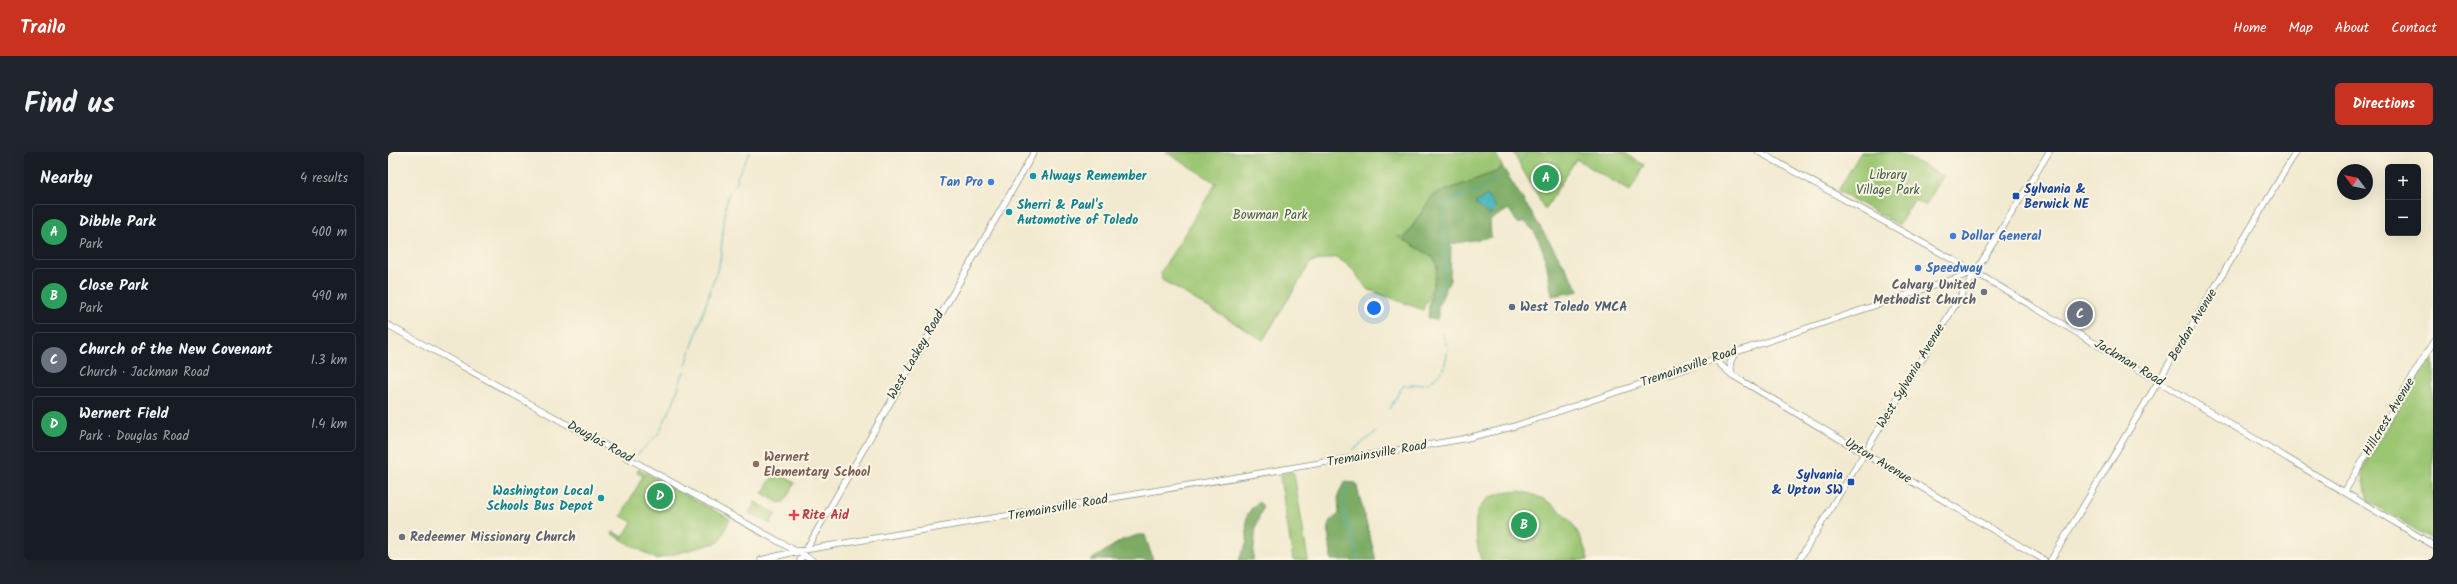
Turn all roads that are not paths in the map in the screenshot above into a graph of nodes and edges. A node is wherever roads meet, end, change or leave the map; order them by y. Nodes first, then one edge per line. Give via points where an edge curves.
1 (1034, 152) edge
2 (1759, 152) edge
3 (2049, 152) edge
4 (2296, 152) edge
5 (1975, 272) junction
6 (388, 325) edge
7 (2433, 342) edge
8 (1736, 351) junction
9 (1714, 359) junction
10 (1732, 375) junction
11 (2159, 381) junction
12 (1864, 453) junction
13 (2345, 491) junction
14 (2433, 544) edge
15 (801, 554) edge
16 (761, 560) edge
17 (812, 560) edge
18 (1799, 560) edge
19 (2044, 560) edge
20 (2051, 560) edge

1 - 15 street, West Laskey Road
2 - 5 street, Jackman Road
3 - 5 street, West Sylvania Avenue
4 - 11 street, Berdan Avenue
5 - 8 street, Tremainsville Road
5 - 11 street, Jackman Road
5 - 12 street, West Sylvania Avenue
6 - 15 street, Douglas Road
7 - 13 street, Hillcrest Avenue
8 - 9 street, Tremainsville Road
8 - 10 street via 1730,363
9 - 10 street, Upton Avenue
9 - 15 street, Tremainsville Road via 1512,427 1463,439
10 - 12 street, Upton Avenue
11 - 13 street, Jackman Road
11 - 20 street, Berdan Avenue
12 - 18 street, West Sylvania Avenue
12 - 19 street, Upton Avenue
13 - 14 street, Jackman Road
15 - 16 street, Tremainsville Road
15 - 17 street, Douglas Road

